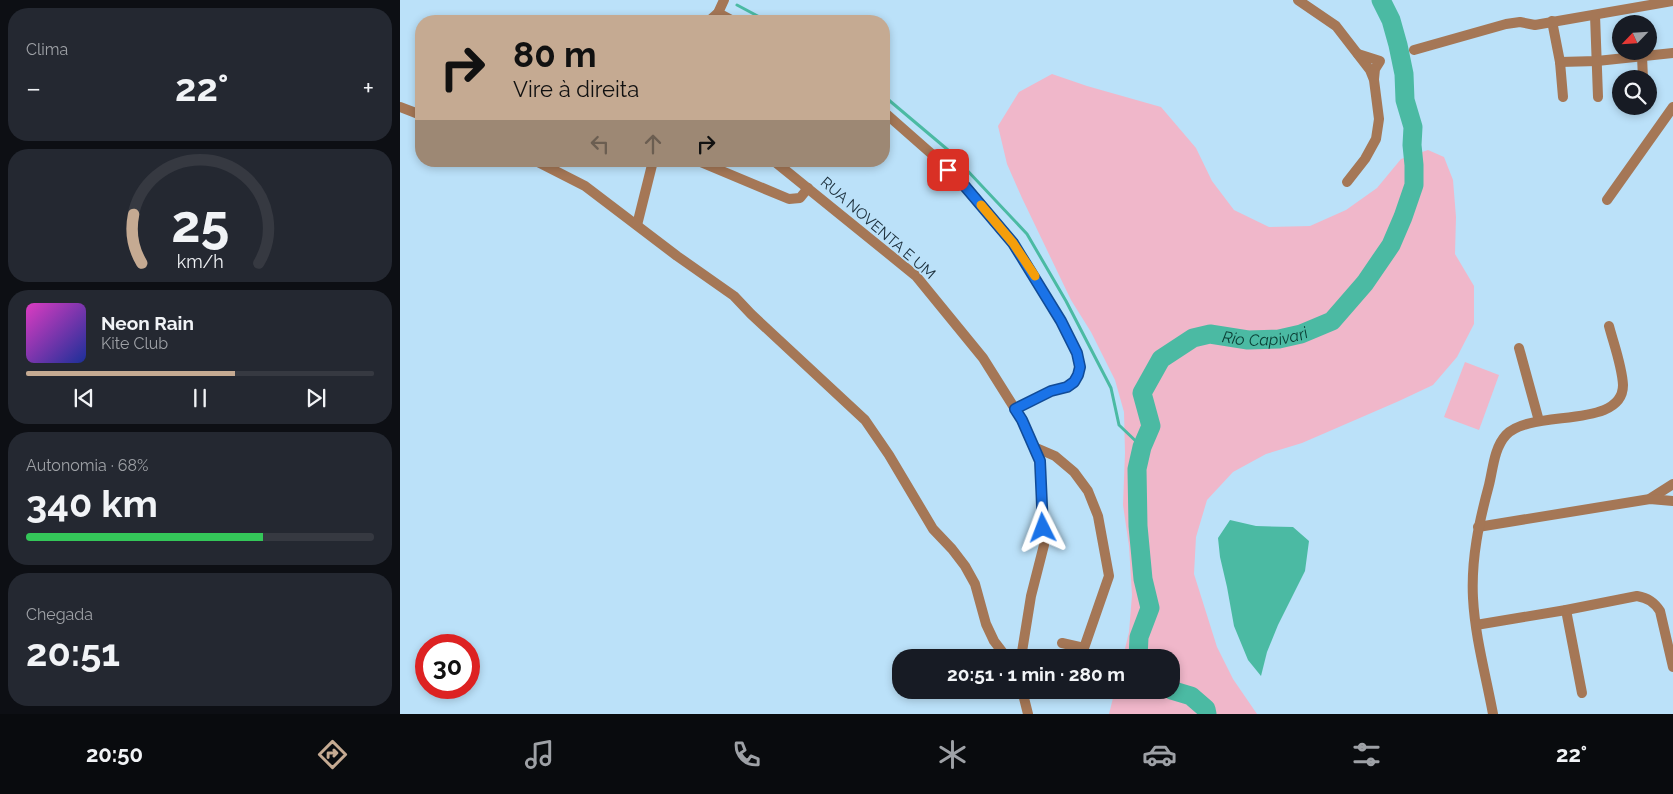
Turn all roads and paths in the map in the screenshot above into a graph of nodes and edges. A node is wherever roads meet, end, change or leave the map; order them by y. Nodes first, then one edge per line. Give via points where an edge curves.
1 (724, 0) edge
2 (1298, 0) edge
3 (1673, 1) edge
4 (718, 13) junction
5 (716, 15) edge
6 (722, 15) edge
7 (1595, 15) junction
8 (1552, 21) junction
9 (1414, 50) dead end
10 (1673, 53) edge
11 (1658, 54) edge
12 (1612, 59) edge
13 (1597, 61) junction
14 (1560, 62) junction
15 (1563, 97) dead end
16 (1598, 97) dead end
17 (400, 107) edge
18 (1673, 107) edge
19 (415, 113) edge
20 (890, 117) edge
21 (548, 167) edge
22 (651, 167) edge
23 (712, 167) edge
24 (782, 167) edge
25 (1347, 182) dead end
26 (808, 188) junction
27 (1606, 200) dead end
28 (636, 225) junction
29 (1609, 326) dead end
30 (1519, 348) dead end
31 (1015, 409) junction
32 (1539, 421) junction
33 (1034, 446) junction
34 (1673, 484) edge
35 (1650, 498) junction
36 (1673, 502) edge
37 (1478, 527) junction
38 (1566, 610) junction
39 (1476, 625) junction
40 (1062, 643) dead end
41 (1000, 649) edge
42 (1022, 649) edge
43 (1673, 666) edge
44 (1582, 693) dead end
45 (1024, 699) edge
46 (1028, 714) edge
47 (1493, 714) edge

1 - 4 street
2 - 25 street via 1336,26 1358,54 1380,61 1374,80 1379,119 1376,139
3 - 7 street
4 - 5 street
4 - 6 street
7 - 8 street
7 - 13 street
8 - 9 street via 1535,25 1506,24
8 - 14 street
10 - 11 street
12 - 13 street
13 - 14 street
13 - 16 street
14 - 15 street
17 - 19 street
18 - 27 street
20 - 31 street via 963,184 1013,243 1077,353 1080,367 1074,382
21 - 28 street via 585,186
22 - 28 street
23 - 26 street via 789,200 800,198
24 - 26 street, RUA NOVENTA E UM
26 - 31 street, RUA NOVENTA E UM via 916,276 983,358
28 - 41 street via 734,296 865,420 933,529 952,549 975,584 986,624
29 - 32 street via 1622,378 1623,387 1618,401 1608,409 1593,413
30 - 32 street
31 - 33 street, RUA NOVENTA E UM
32 - 37 street via 1514,429 1501,441
33 - 40 street via 1062,461 1088,491 1098,516 1109,576 1084,648
33 - 42 street, RUA NOVENTA E UM via 1040,461 1044,545
34 - 35 street
35 - 36 street
35 - 37 street
37 - 39 street via 1473,574
38 - 39 street
38 - 43 street via 1637,596 1647,598 1660,611
38 - 44 street
39 - 47 street
45 - 46 street

